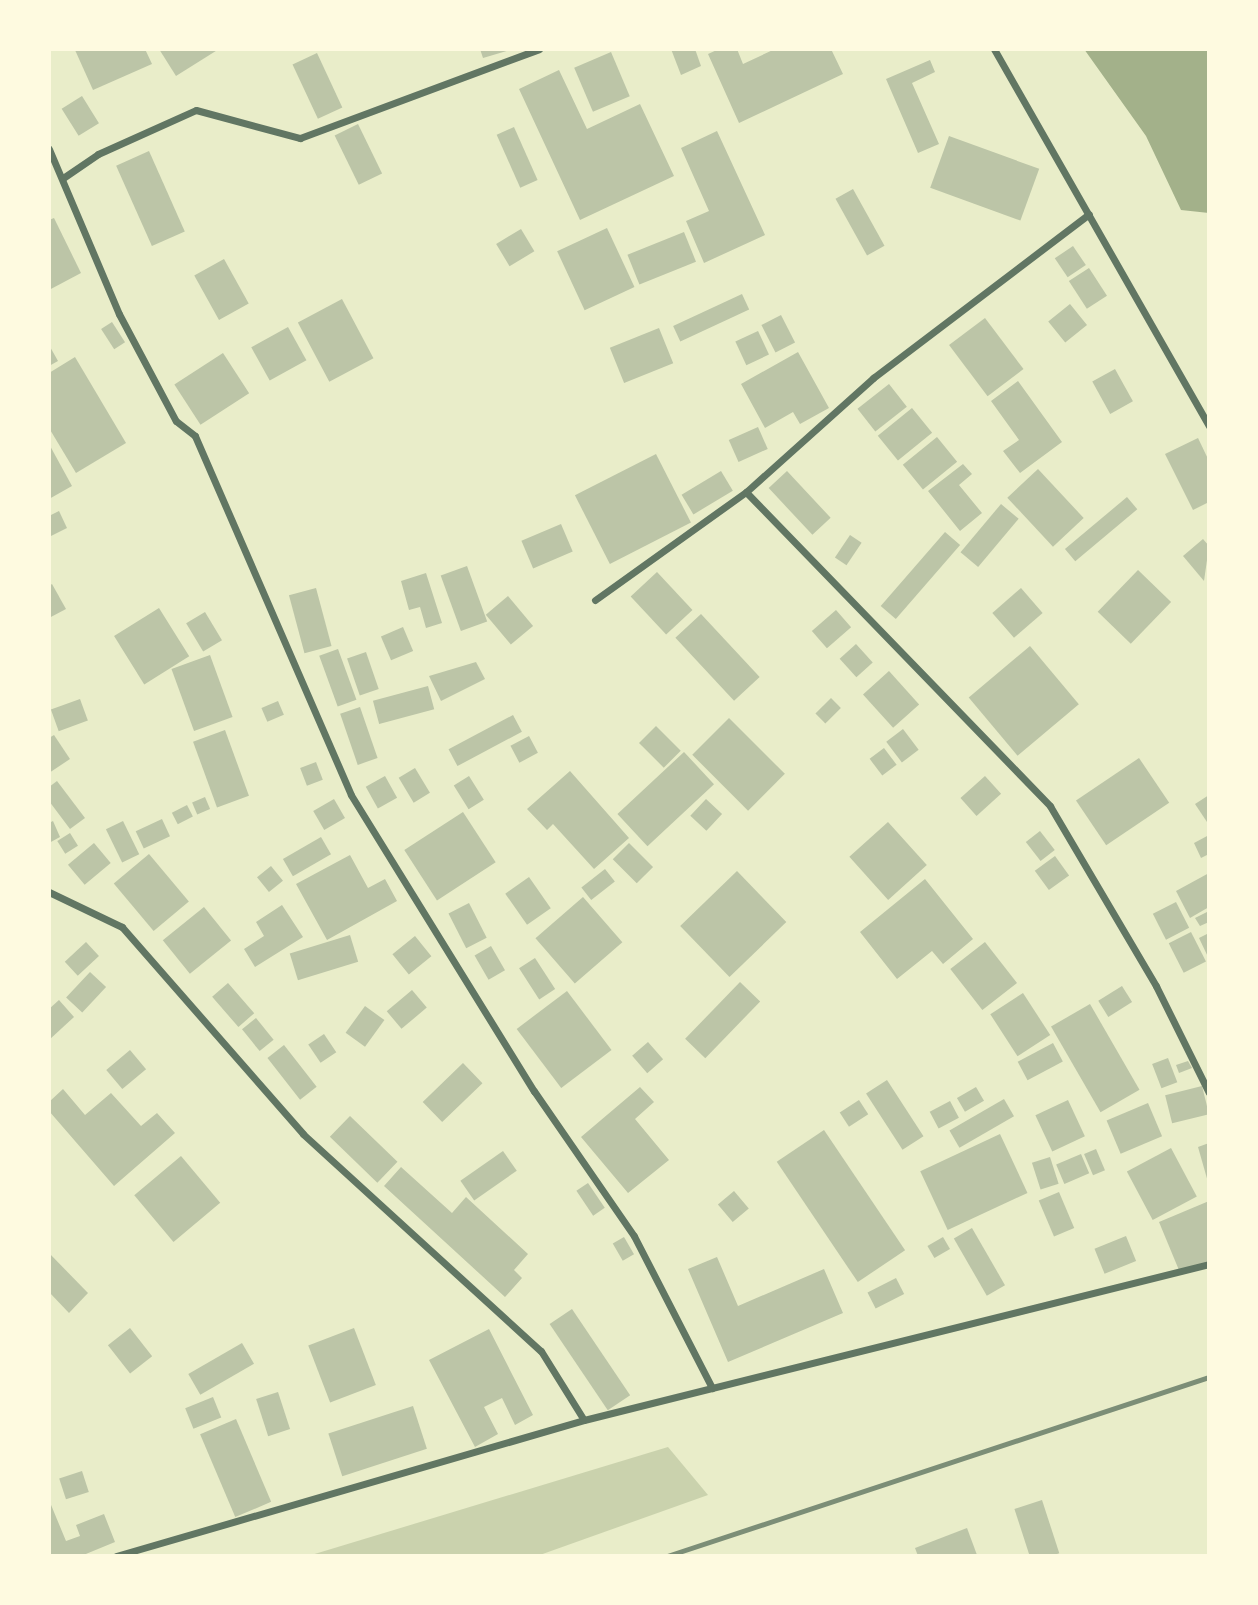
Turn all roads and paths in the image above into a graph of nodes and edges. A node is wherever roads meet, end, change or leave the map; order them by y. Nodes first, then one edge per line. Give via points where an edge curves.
1 (538, 49) edge
2 (995, 49) edge
3 (49, 149) edge
4 (63, 178) junction
5 (1088, 214) junction
6 (1209, 426) edge
7 (747, 492) junction
8 (595, 600) dead end
9 (49, 892) edge
10 (1209, 1093) edge
11 (1209, 1264) edge
12 (712, 1388) junction
13 (584, 1420) junction
14 (117, 1556) edge

1 - 4 street via 300,138 196,110 98,154
2 - 5 street
3 - 4 street
4 - 12 street via 119,314 176,421 195,436 351,795 534,1091 634,1236
5 - 6 street
5 - 7 street via 873,379
7 - 8 street
7 - 10 street via 1050,806 1156,986
9 - 13 street via 122,927 303,1134 541,1351
11 - 12 street
12 - 13 street
13 - 14 street

